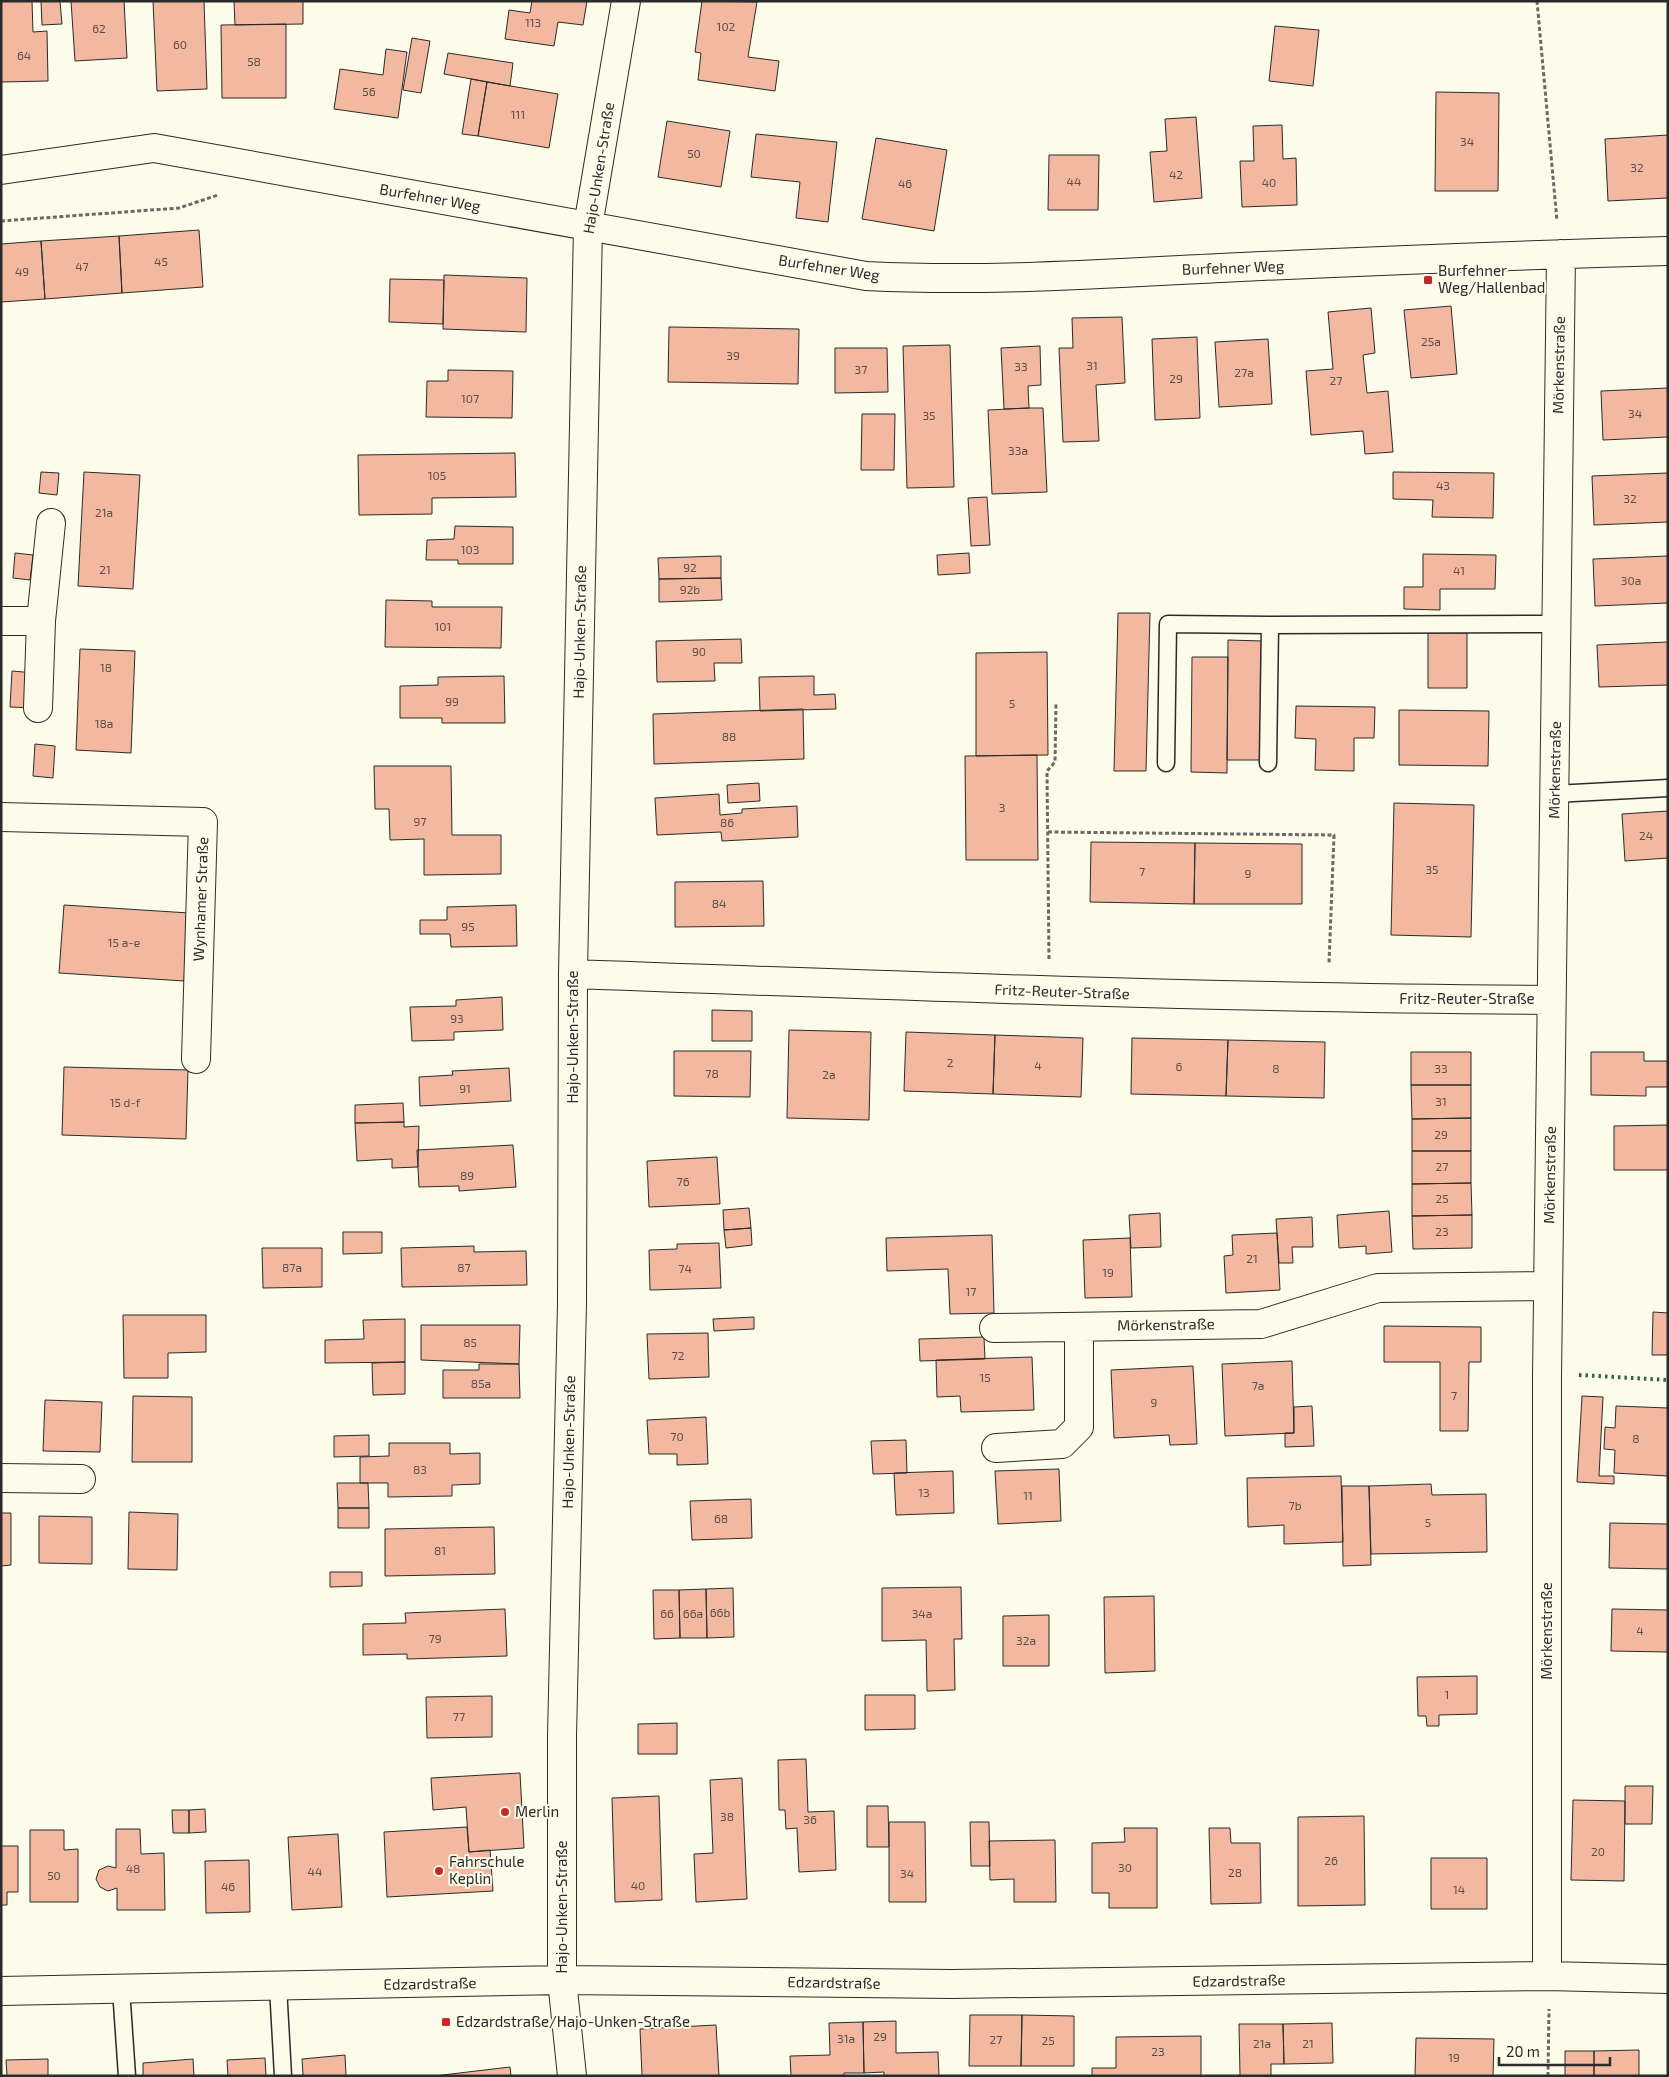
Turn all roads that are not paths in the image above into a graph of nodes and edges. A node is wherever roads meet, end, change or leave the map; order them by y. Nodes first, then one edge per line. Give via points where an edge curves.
1 (626, 1) edge
2 (1, 170) edge
3 (588, 226) junction
4 (1668, 251) edge
5 (1560, 254) junction
6 (51, 523) dead end
7 (1, 621) edge
8 (41, 622) junction
9 (1556, 624) junction
10 (1270, 625) junction
11 (38, 708) dead end
12 (1166, 763) dead end
13 (1268, 763) dead end
14 (1668, 788) edge
15 (1554, 794) junction
16 (1, 817) edge
17 (573, 974) junction
18 (1552, 1000) junction
19 (196, 1059) dead end
20 (1548, 1286) junction
21 (1079, 1327) junction
22 (994, 1328) dead end
23 (996, 1448) dead end
24 (1, 1478) edge
25 (81, 1479) dead end
26 (1547, 1976) junction
27 (1668, 1979) edge
28 (562, 1980) junction
29 (278, 1986) junction
30 (121, 1989) junction
31 (1, 1991) edge
32 (127, 2076) edge
33 (283, 2076) edge
34 (572, 2076) edge

1 - 3 street, Hajo-Unken-Straße
2 - 3 street, Burfehner Weg via 154,148
3 - 5 street, Burfehner Weg via 866,276 924,279 1024,279
3 - 17 street, Hajo-Unken-Straße
4 - 5 street, Burfehner Weg
5 - 9 street, Mörkenstraße
6 - 8 street
7 - 8 street
8 - 11 street
9 - 10 lane
9 - 15 street, Mörkenstraße
10 - 12 lane via 1168,624
10 - 13 lane
14 - 15 lane
15 - 18 street, Mörkenstraße
16 - 19 street, Wynhamer Straße via 203,822
17 - 18 street, Fritz-Reuter-Straße via 1049,992 1328,999
17 - 28 street, Hajo-Unken-Straße via 572,1303 562,1736
18 - 20 street, Mörkenstraße
20 - 21 street, Mörkenstraße via 1378,1288 1261,1324
20 - 26 street, Mörkenstraße
21 - 22 street, Mörkenstraße
21 - 23 street via 1079,1427 1062,1444
24 - 25 street
26 - 27 street, Edzardstraße
26 - 28 street, Edzardstraße via 952,1984
28 - 29 street, Edzardstraße
28 - 34 street, Hajo-Unken-Straße
29 - 30 street, Edzardstraße
29 - 33 lane
30 - 31 street, Edzardstraße
30 - 32 lane

